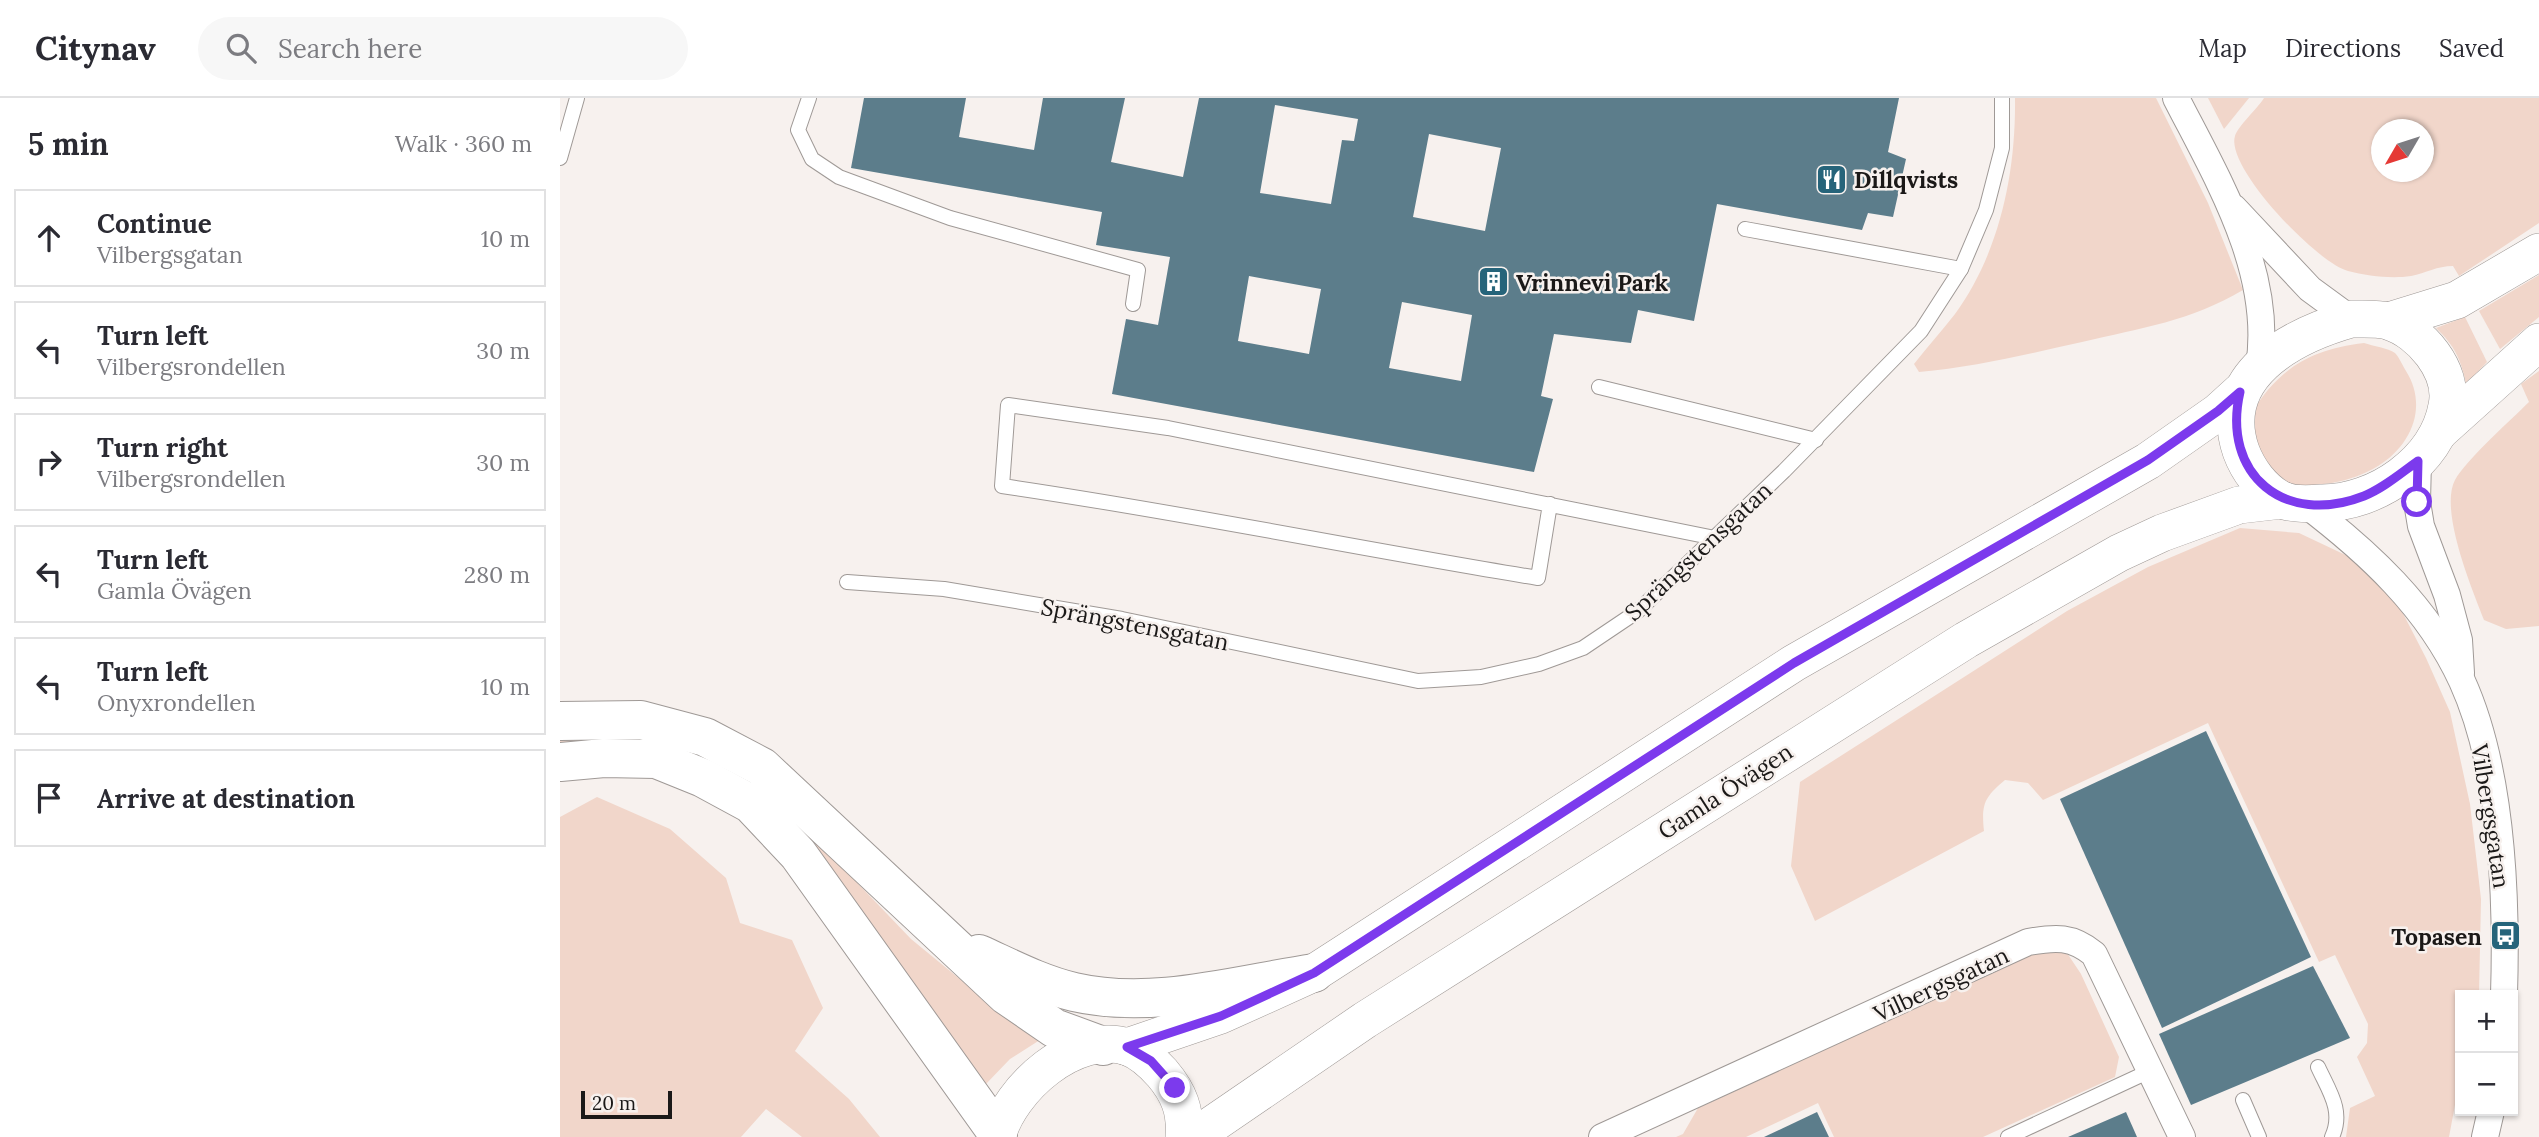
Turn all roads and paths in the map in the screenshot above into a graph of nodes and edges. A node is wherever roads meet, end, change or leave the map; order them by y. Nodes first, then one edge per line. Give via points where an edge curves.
1 (577, 98) edge
2 (809, 98) edge
3 (2002, 98) edge
4 (2176, 98) edge
5 (560, 158) edge
6 (2230, 205) junction
7 (1745, 229) dead end
8 (2539, 252) edge
9 (1961, 269) junction
10 (1133, 304) dead end
11 (2351, 319) junction
12 (2389, 321) junction
13 (2539, 342) edge
14 (2250, 379) junction
15 (1599, 387) dead end
16 (1816, 440) junction
17 (2428, 447) junction
18 (2293, 502) junction
19 (1550, 504) junction
20 (1715, 538) junction
21 (847, 582) dead end
22 (2462, 682) junction
23 (560, 721) edge
24 (560, 762) edge
25 (941, 935) junction
26 (1314, 973) junction
27 (2504, 990) edge
28 (1115, 1046) junction
29 (2318, 1067) dead end
30 (2152, 1070) junction
31 (2243, 1100) dead end
32 (2490, 1116) edge
33 (997, 1135) edge
34 (1610, 1135) edge
35 (1184, 1137) edge
36 (1194, 1137) edge
37 (2008, 1137) edge
38 (2182, 1137) edge
39 (2259, 1137) edge
40 (2332, 1137) edge
41 (2485, 1137) edge

1 - 5 lane
2 - 10 lane via 798,130 812,159 839,177 950,218 1138,270
3 - 9 lane, Sprängstensgatan via 2002,148 1986,210
4 - 6 street
6 - 11 street via 2310,289
6 - 14 street via 2260,296 2264,335
7 - 9 lane
8 - 12 main road via 2457,300
9 - 16 lane, Sprängstensgatan via 1921,331
11 - 12 main road
11 - 14 main road via 2301,337
12 - 17 main road via 2426,346 2440,366 2448,396
13 - 17 main road
14 - 18 main road via 2235,416 2235,435 2258,481
14 - 26 main road via 2218,411 2148,460 1794,663
15 - 16 lane
16 - 20 lane, Sprängstensgatan
17 - 18 main road via 2364,496 2337,503
17 - 22 street, Vilbergsgatan via 2417,502 2459,640
18 - 22 street, Vilbergsgatan via 2353,541 2408,597
18 - 36 main road, Gamla Övägen via 2239,505 2162,533 1966,640 1365,1020
19 - 19 lane via 1538,578 1002,486 1008,405 1168,428
19 - 20 lane
20 - 21 lane, Sprängstensgatan via 1638,611 1583,648 1481,677 1418,681 1095,615 944,589
22 - 27 street, Vilbergsgatan via 2485,756 2497,827
23 - 25 highway via 641,720 705,737 762,767
24 - 33 highway via 656,759 751,804 798,854
25 - 26 highway via 1026,976 1075,992 1141,998
25 - 28 highway via 1006,995 1054,1028
26 - 28 main road via 1221,1016
28 - 33 main road via 1078,1052 1052,1063 1021,1088
28 - 35 main road via 1151,1061 1175,1088 1185,1115
29 - 40 lane via 2337,1109
30 - 34 street, Vilbergsgatan via 2094,954 2079,942 2051,937 2028,942
30 - 37 lane
30 - 38 street, Vilbergsgatan
31 - 39 lane
32 - 41 street

